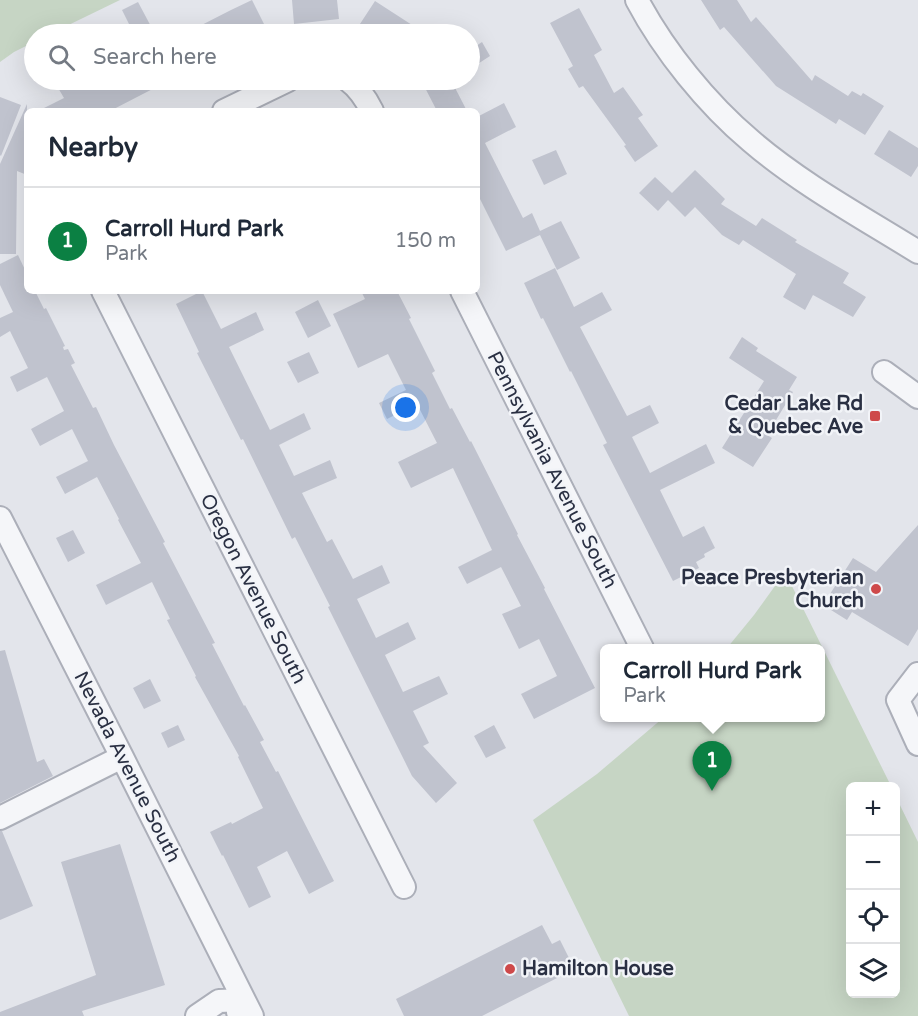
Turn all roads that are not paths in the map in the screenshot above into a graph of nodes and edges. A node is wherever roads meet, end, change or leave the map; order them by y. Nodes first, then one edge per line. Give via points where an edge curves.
1 (637, 0) edge
2 (267, 90) edge
3 (359, 90) edge
4 (230, 108) edge
5 (370, 108) edge
6 (918, 252) edge
7 (105, 294) edge
8 (464, 294) edge
9 (884, 372) dead end
10 (918, 397) edge
11 (0, 518) edge
12 (7, 551) edge
13 (640, 644) edge
14 (918, 674) edge
15 (918, 744) edge
16 (122, 757) junction
17 (0, 818) edge
18 (404, 887) dead end
19 (244, 1010) edge
20 (197, 1016) edge

1 - 6 street via 710,102 751,141 784,167
2 - 4 street
3 - 5 street
7 - 18 street, Oregon Avenue South
8 - 13 street, Pennsylvania Avenue South
9 - 10 street
11 - 12 street, Nevada Avenue South
12 - 16 street, Nevada Avenue South
14 - 15 street via 898,700
16 - 17 street
16 - 19 street, Nevada Avenue South
19 - 20 street via 219,1001

